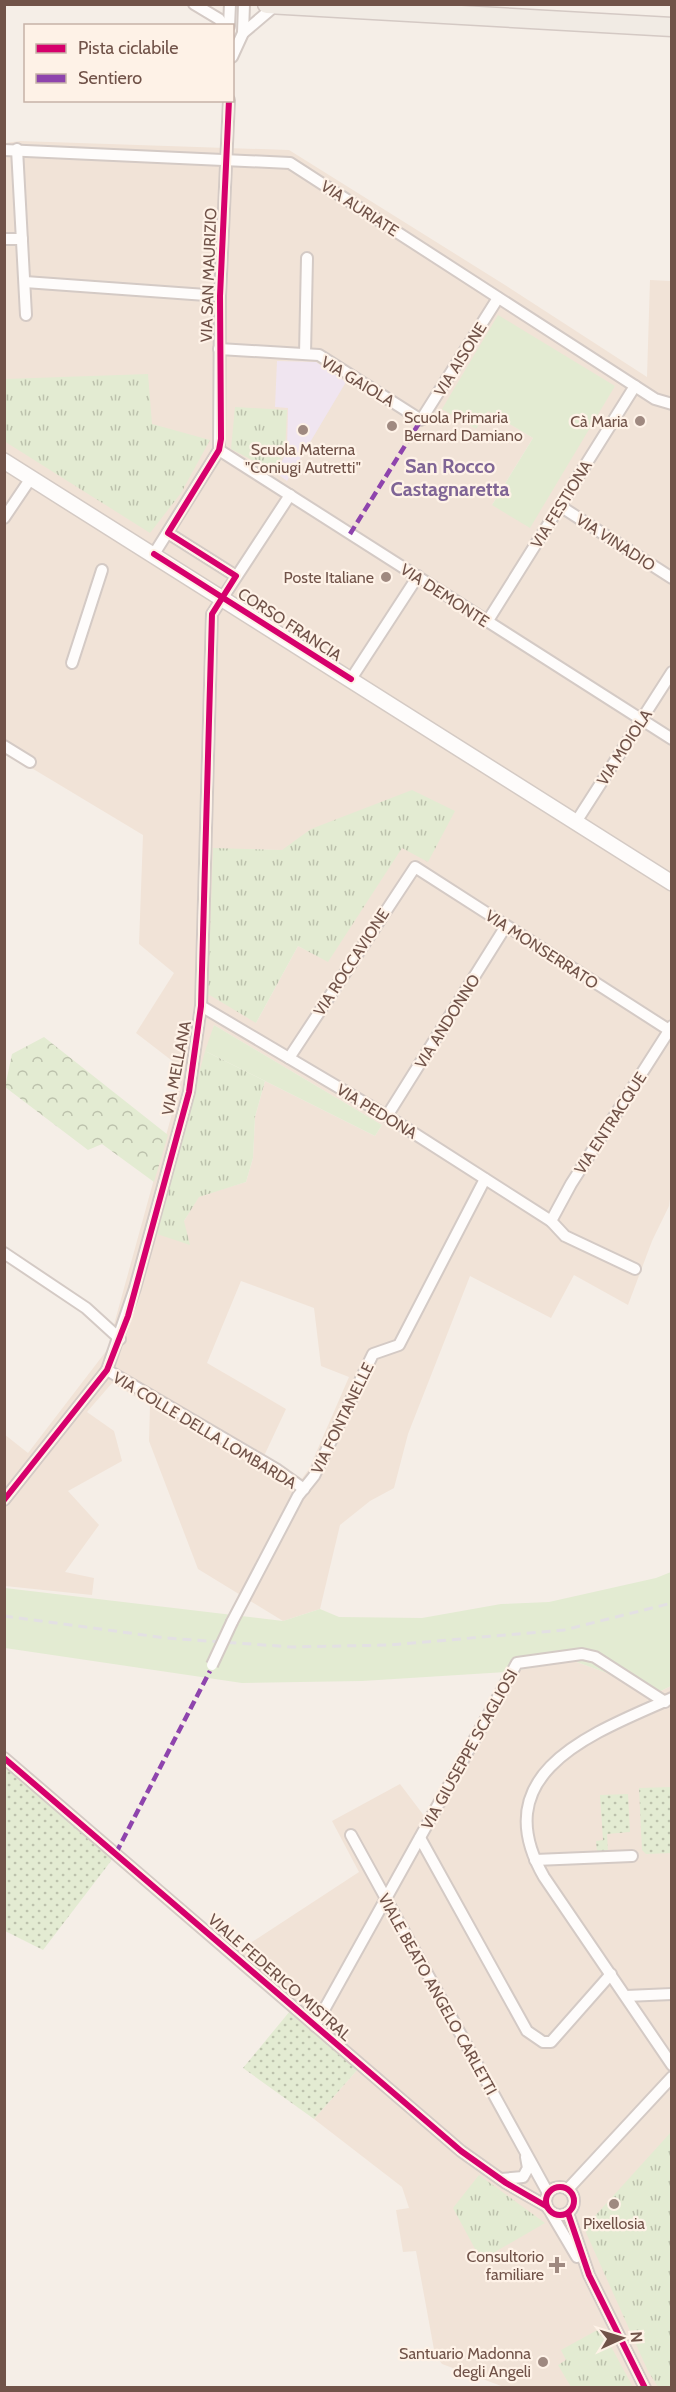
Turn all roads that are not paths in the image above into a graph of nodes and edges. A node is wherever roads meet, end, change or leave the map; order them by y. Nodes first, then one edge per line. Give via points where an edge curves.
1 (194, 4) edge
2 (230, 4) edge
3 (244, 4) edge
4 (267, 4) edge
5 (276, 5) edge
6 (223, 24) edge
7 (230, 24) edge
8 (672, 27) edge
9 (243, 33) junction
10 (234, 53) edge
11 (229, 102) edge
12 (17, 149) junction
13 (4, 150) edge
14 (225, 160) junction
15 (22, 238) junction
16 (4, 239) edge
17 (307, 258) dead end
18 (25, 282) junction
19 (220, 296) junction
20 (498, 298) junction
21 (26, 315) dead end
22 (219, 349) junction
23 (305, 354) junction
24 (635, 386) junction
25 (672, 405) edge
26 (421, 420) joint
27 (219, 450) junction
28 (4, 461) edge
29 (31, 478) junction
30 (290, 495) junction
31 (560, 506) junction
32 (4, 518) edge
33 (168, 532) junction
34 (154, 555) junction
35 (102, 570) dead end
36 (236, 576) junction
37 (418, 576) junction
38 (672, 578) edge
39 (222, 597) junction
40 (487, 622) junction
41 (72, 663) dead end
42 (672, 672) edge
43 (351, 679) junction
44 (641, 720) junction
45 (672, 739) edge
46 (4, 746) edge
47 (30, 762) dead end
48 (576, 822) junction
49 (415, 867) joint
50 (672, 883) edge
51 (506, 926) junction
52 (201, 1006) junction
53 (670, 1028) edge
54 (289, 1058) junction
55 (387, 1116) junction
56 (485, 1179) junction
57 (551, 1221) junction
58 (4, 1253) edge
59 (635, 1269) dead end
60 (120, 1339) junction
61 (107, 1370) junction
62 (304, 1489) junction
63 (4, 1500) edge
64 (211, 1668) dead end
65 (668, 1700) edge
66 (4, 1758) edge
67 (351, 1835) dead end
68 (420, 1838) junction
69 (632, 1856) dead end
70 (535, 1860) junction
71 (386, 1899) junction
72 (611, 1974) junction
73 (672, 1994) edge
74 (626, 1996) junction
75 (315, 2026) junction
76 (672, 2065) edge
77 (672, 2078) edge
78 (526, 2153) junction
79 (500, 2179) junction
80 (568, 2189) junction
81 (548, 2193) junction
82 (549, 2209) junction
83 (568, 2213) junction
84 (589, 2275) junction
85 (645, 2388) edge

1 - 6 street
2 - 7 street
3 - 9 street
4 - 5 main road
5 - 8 main road
5 - 9 street
9 - 10 street
11 - 14 street, VIA SAN MAURIZIO
12 - 13 street, VIA AURIATE
12 - 14 street, VIA AURIATE
12 - 15 street
14 - 19 street, VIA SAN MAURIZIO
14 - 20 street, VIA AURIATE via 290,163
15 - 16 street
15 - 18 street
17 - 23 street
18 - 19 street
18 - 21 street
19 - 22 street, VIA SAN MAURIZIO
20 - 24 street, VIA AURIATE
20 - 26 street, VIA AISONE
22 - 23 street, VIA GAIOLA
22 - 27 street, VIA SAN MAURIZIO
23 - 26 street, VIA GAIOLA via 323,357
24 - 25 street, VIA AURIATE
24 - 31 street, VIA FESTIONA
27 - 30 street, VIA DEMONTE
27 - 33 street
28 - 29 main road, CORSO FRANCIA
29 - 32 street
29 - 34 main road, CORSO FRANCIA
30 - 36 street, VIA MELLANA
30 - 37 street, VIA DEMONTE
31 - 38 street, VIA VINADIO
31 - 40 street, VIA FESTIONA
33 - 34 street
33 - 36 street
34 - 39 main road, CORSO FRANCIA
35 - 41 street
36 - 39 street, VIA MELLANA
37 - 40 street, VIA DEMONTE
37 - 43 street
39 - 43 main road, CORSO FRANCIA
39 - 52 street, VIA MELLANA via 212,614
40 - 44 street, VIA DEMONTE
42 - 44 street, VIA MOIOLA
43 - 48 main road, CORSO FRANCIA
44 - 45 street, VIA DEMONTE
44 - 48 street, VIA MOIOLA
46 - 47 street
48 - 50 main road, CORSO FRANCIA
49 - 51 street, VIA MONSERRATO
49 - 54 street, VIA ROCCAVIONE
51 - 53 street, VIA MONSERRATO
51 - 55 street, VIA ANDONNO
52 - 54 street, VIA PEDONA
52 - 60 street, VIA MELLANA via 189,1092
53 - 57 street, VIA ENTRACQUE
54 - 55 street, VIA PEDONA
55 - 56 street, VIA PEDONA
56 - 57 street, VIA PEDONA
56 - 62 street, VIA FONTANELLE via 399,1345 373,1354
57 - 59 street, VIA PEDONA via 565,1236
58 - 60 street via 86,1308
60 - 61 street, VIA MELLANA
61 - 62 street, VIA COLLE DELLA LOMBARDA
61 - 63 street, VIA MELLANA
62 - 64 street, VIA FONTANELLE, bridge
65 - 68 street, VIA GIUSEPPE SCAGLIOSI via 582,1654 517,1662
65 - 70 street, VIA GIUSEPPE SCAGLIOSI via 584,1738 549,1767 529,1811 527,1839
66 - 75 street, VIALE FEDERICO MISTRAL
67 - 71 street, VIALE BEATO ANGELO CARLETTI
68 - 71 street
68 - 72 street, VIA GIUSEPPE SCAGLIOSI via 527,2031 543,2042 551,2042
69 - 70 street
70 - 72 street, VIA GIUSEPPE SCAGLIOSI
71 - 75 street
71 - 78 street, VIALE BEATO ANGELO CARLETTI
72 - 74 street, VIA GIUSEPPE SCAGLIOSI
73 - 74 street
74 - 76 street, VIA GIUSEPPE SCAGLIOSI
75 - 79 street, VIALE FEDERICO MISTRAL via 461,2151
77 - 80 street
78 - 79 street via 528,2168 523,2177
78 - 81 street, VIALE BEATO ANGELO CARLETTI
79 - 82 street, VIALE FEDERICO MISTRAL
80 - 81 street via 555,2188
80 - 83 street via 574,2201
81 - 82 street
82 - 83 street via 560,2216
82 - 84 street, VIALE FEDERICO MISTRAL
83 - 84 street, VIALE FEDERICO MISTRAL
84 - 85 street, VIALE FEDERICO MISTRAL

